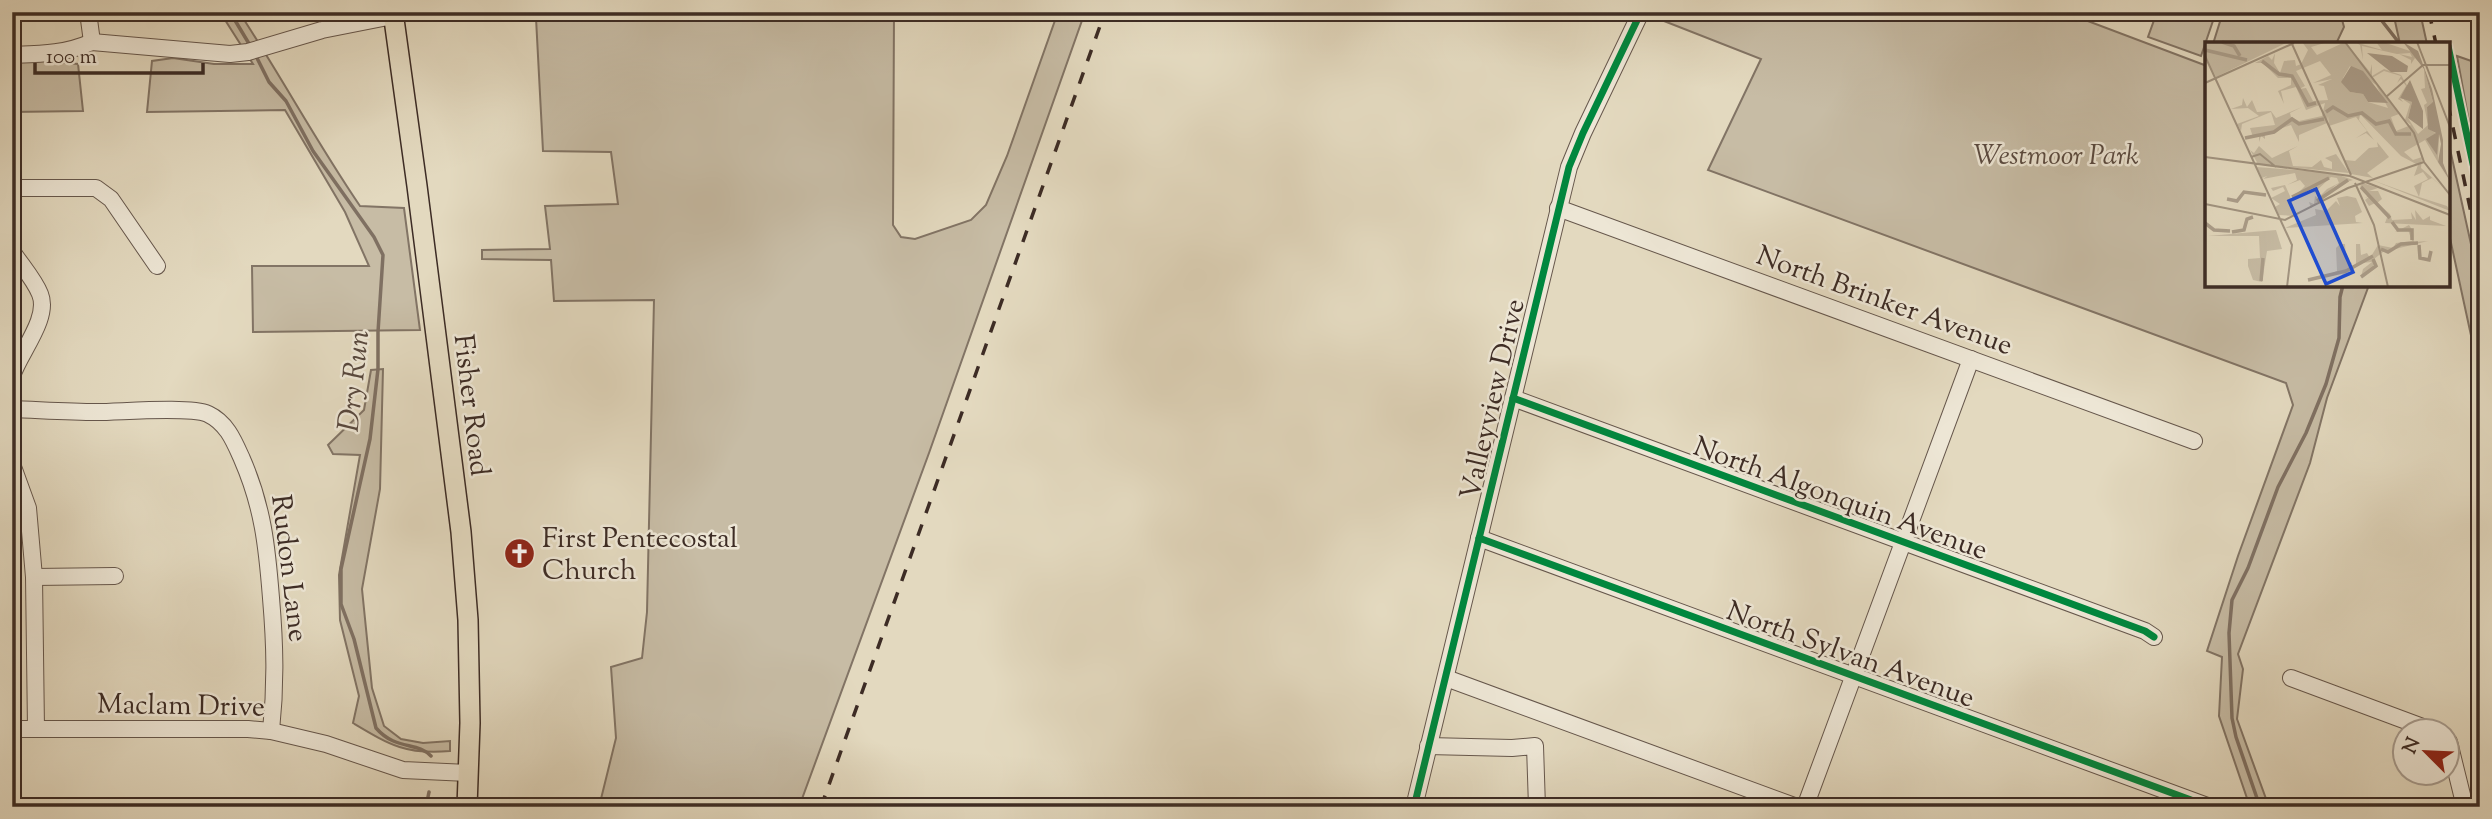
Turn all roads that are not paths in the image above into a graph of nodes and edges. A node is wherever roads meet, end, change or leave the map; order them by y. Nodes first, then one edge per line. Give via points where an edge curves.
1 (88, 12) edge
2 (1641, 12) edge
3 (393, 14) edge
4 (92, 42) junction
5 (12, 55) edge
6 (12, 188) edge
7 (1558, 208) junction
8 (12, 251) edge
9 (157, 266) dead end
10 (1971, 359) junction
11 (12, 376) edge
12 (1513, 398) junction
13 (12, 409) edge
14 (2194, 441) dead end
15 (12, 464) edge
16 (1479, 538) junction
17 (1903, 542) junction
18 (115, 576) dead end
19 (34, 577) junction
20 (2154, 637) dead end
21 (1853, 676) junction
22 (1446, 678) junction
23 (2291, 678) dead end
24 (2393, 718) edge
25 (12, 729) edge
26 (36, 729) junction
27 (271, 731) junction
28 (1429, 746) junction
29 (468, 774) junction
30 (2459, 788) edge
31 (467, 807) edge
32 (1414, 807) edge
33 (1537, 807) edge
34 (1797, 807) edge
35 (1805, 807) edge
36 (2210, 807) edge
37 (2465, 807) edge

1 - 4 street
2 - 7 street, Valleyview Drive via 1583,133
3 - 4 street via 216,55
3 - 29 main road, Fisher Road via 461,532 468,620
4 - 5 street via 57,54
6 - 9 street via 96,188 111,199
7 - 10 street, North Brinker Avenue
7 - 12 street, Valleyview Drive
8 - 11 street via 41,295 43,310
10 - 14 street, North Brinker Avenue
10 - 17 street
12 - 16 street, Valleyview Drive
12 - 17 street, North Algonquin Avenue
13 - 27 street, Rudon Lane via 188,411 221,421 254,486 262,515 276,665
15 - 19 street via 28,508
16 - 21 street, North Sylvan Avenue
16 - 22 street, Valleyview Drive
17 - 20 street, North Algonquin Avenue
17 - 21 street
18 - 19 street
19 - 26 street
21 - 35 street
21 - 36 street, North Sylvan Avenue
22 - 28 street, Valleyview Drive
22 - 34 street
23 - 24 street
25 - 26 street, Maclam Drive
26 - 27 street, Maclam Drive
27 - 29 street, Maclam Drive via 403,770
28 - 32 street, Valleyview Drive
28 - 33 street via 1535,746
29 - 31 main road, Fisher Road
30 - 37 street

